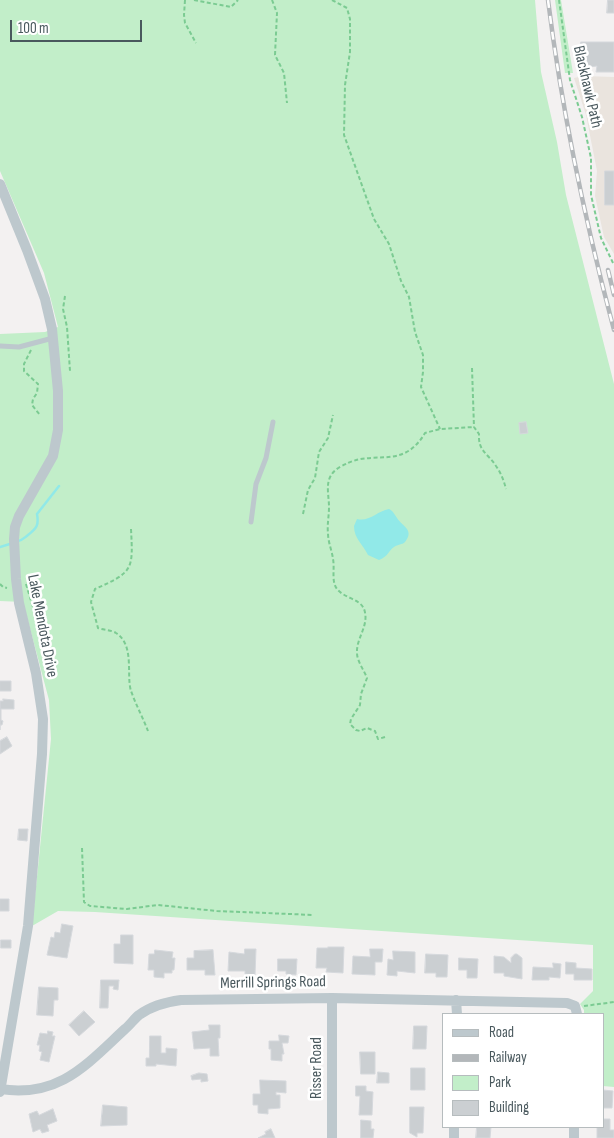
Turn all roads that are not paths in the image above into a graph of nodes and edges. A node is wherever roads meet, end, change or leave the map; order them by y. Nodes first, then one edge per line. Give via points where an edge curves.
1 (0, 184) edge
2 (53, 338) junction
3 (0, 346) edge
4 (273, 422) dead end
5 (252, 522) dead end
6 (332, 998) junction
7 (456, 1000) junction
8 (576, 1010) edge
9 (457, 1013) edge
10 (0, 1090) edge
11 (332, 1138) edge

1 - 2 street, Lake Mendota Drive via 42,287
2 - 3 lane via 19,347
2 - 10 street, Lake Mendota Drive via 58,391 56,443 15,527 19,602 43,719 28,926
4 - 5 lane via 266,458 256,484
6 - 7 street, Merrill Springs Road
6 - 10 street, Merrill Springs Road via 169,1002 138,1016 85,1066 63,1080 42,1089
6 - 11 street, Risser Road
7 - 8 street, Merrill Springs Road via 567,1003
7 - 9 street

